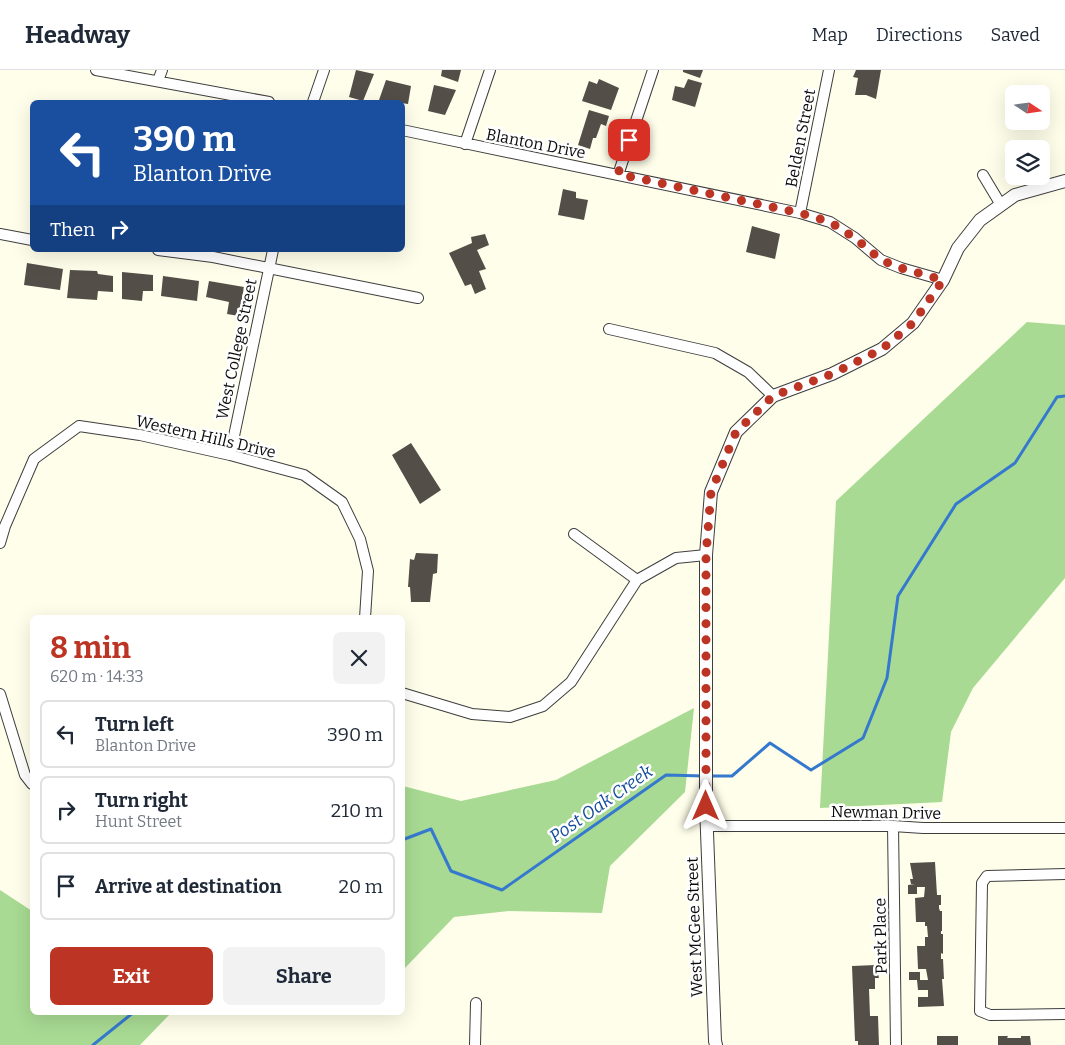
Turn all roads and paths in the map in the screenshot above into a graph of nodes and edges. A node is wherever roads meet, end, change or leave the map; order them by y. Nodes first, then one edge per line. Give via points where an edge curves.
1 (96, 70) edge
2 (162, 70) edge
3 (324, 70) edge
4 (490, 70) edge
5 (653, 70) edge
6 (829, 70) edge
7 (158, 81) junction
8 (258, 100) edge
9 (314, 100) edge
10 (405, 131) edge
11 (465, 144) junction
12 (618, 174) junction
13 (983, 175) dead end
14 (1065, 181) edge
15 (1001, 205) junction
16 (800, 213) junction
17 (0, 234) edge
18 (30, 240) edge
19 (174, 252) edge
20 (272, 252) edge
21 (268, 269) junction
22 (943, 280) junction
23 (418, 298) dead end
24 (609, 329) dead end
25 (773, 396) junction
26 (230, 455) junction
27 (3, 525) edge
28 (574, 534) dead end
29 (0, 543) edge
30 (706, 555) junction
31 (637, 580) junction
32 (365, 615) edge
33 (0, 694) edge
34 (405, 694) edge
35 (30, 781) edge
36 (707, 826) junction
37 (894, 826) junction
38 (1065, 828) edge
39 (1065, 874) edge
40 (476, 1003) dead end
41 (1065, 1014) edge
42 (475, 1045) edge
43 (716, 1045) edge
44 (896, 1045) edge

1 - 7 street
2 - 7 street
3 - 9 street
4 - 11 street
5 - 12 street
6 - 16 street, Belden Street
7 - 8 street
10 - 11 street, Blanton Drive
11 - 12 street, Blanton Drive
12 - 16 street, Blanton Drive
13 - 15 street
14 - 15 street, West McGee Street via 1016,195
15 - 22 street, West McGee Street via 980,220 958,248
16 - 22 street, Blanton Drive via 830,222 881,260
17 - 18 street
19 - 21 street
20 - 21 street, West College Street
21 - 23 street
21 - 26 street, West College Street
22 - 25 street, West McGee Street via 913,323 882,349 832,374
24 - 25 street via 715,353 748,372
25 - 30 street, West McGee Street via 736,432 711,492
26 - 27 street, Western Hills Drive via 140,435 78,426 34,459
26 - 32 street, Western Hills Drive via 304,474 342,502 360,539 368,571
27 - 29 street, Western Hills Drive
28 - 31 street
30 - 31 street via 676,558
30 - 36 street, West McGee Street
31 - 34 street via 571,682 543,706 510,717 472,714
33 - 35 street via 25,775
36 - 37 street, Newman Drive
36 - 43 street, West McGee Street
37 - 38 street, Newman Drive
37 - 44 street, Park Place
39 - 41 street via 987,876 982,883 980,1011 990,1015
40 - 42 street

